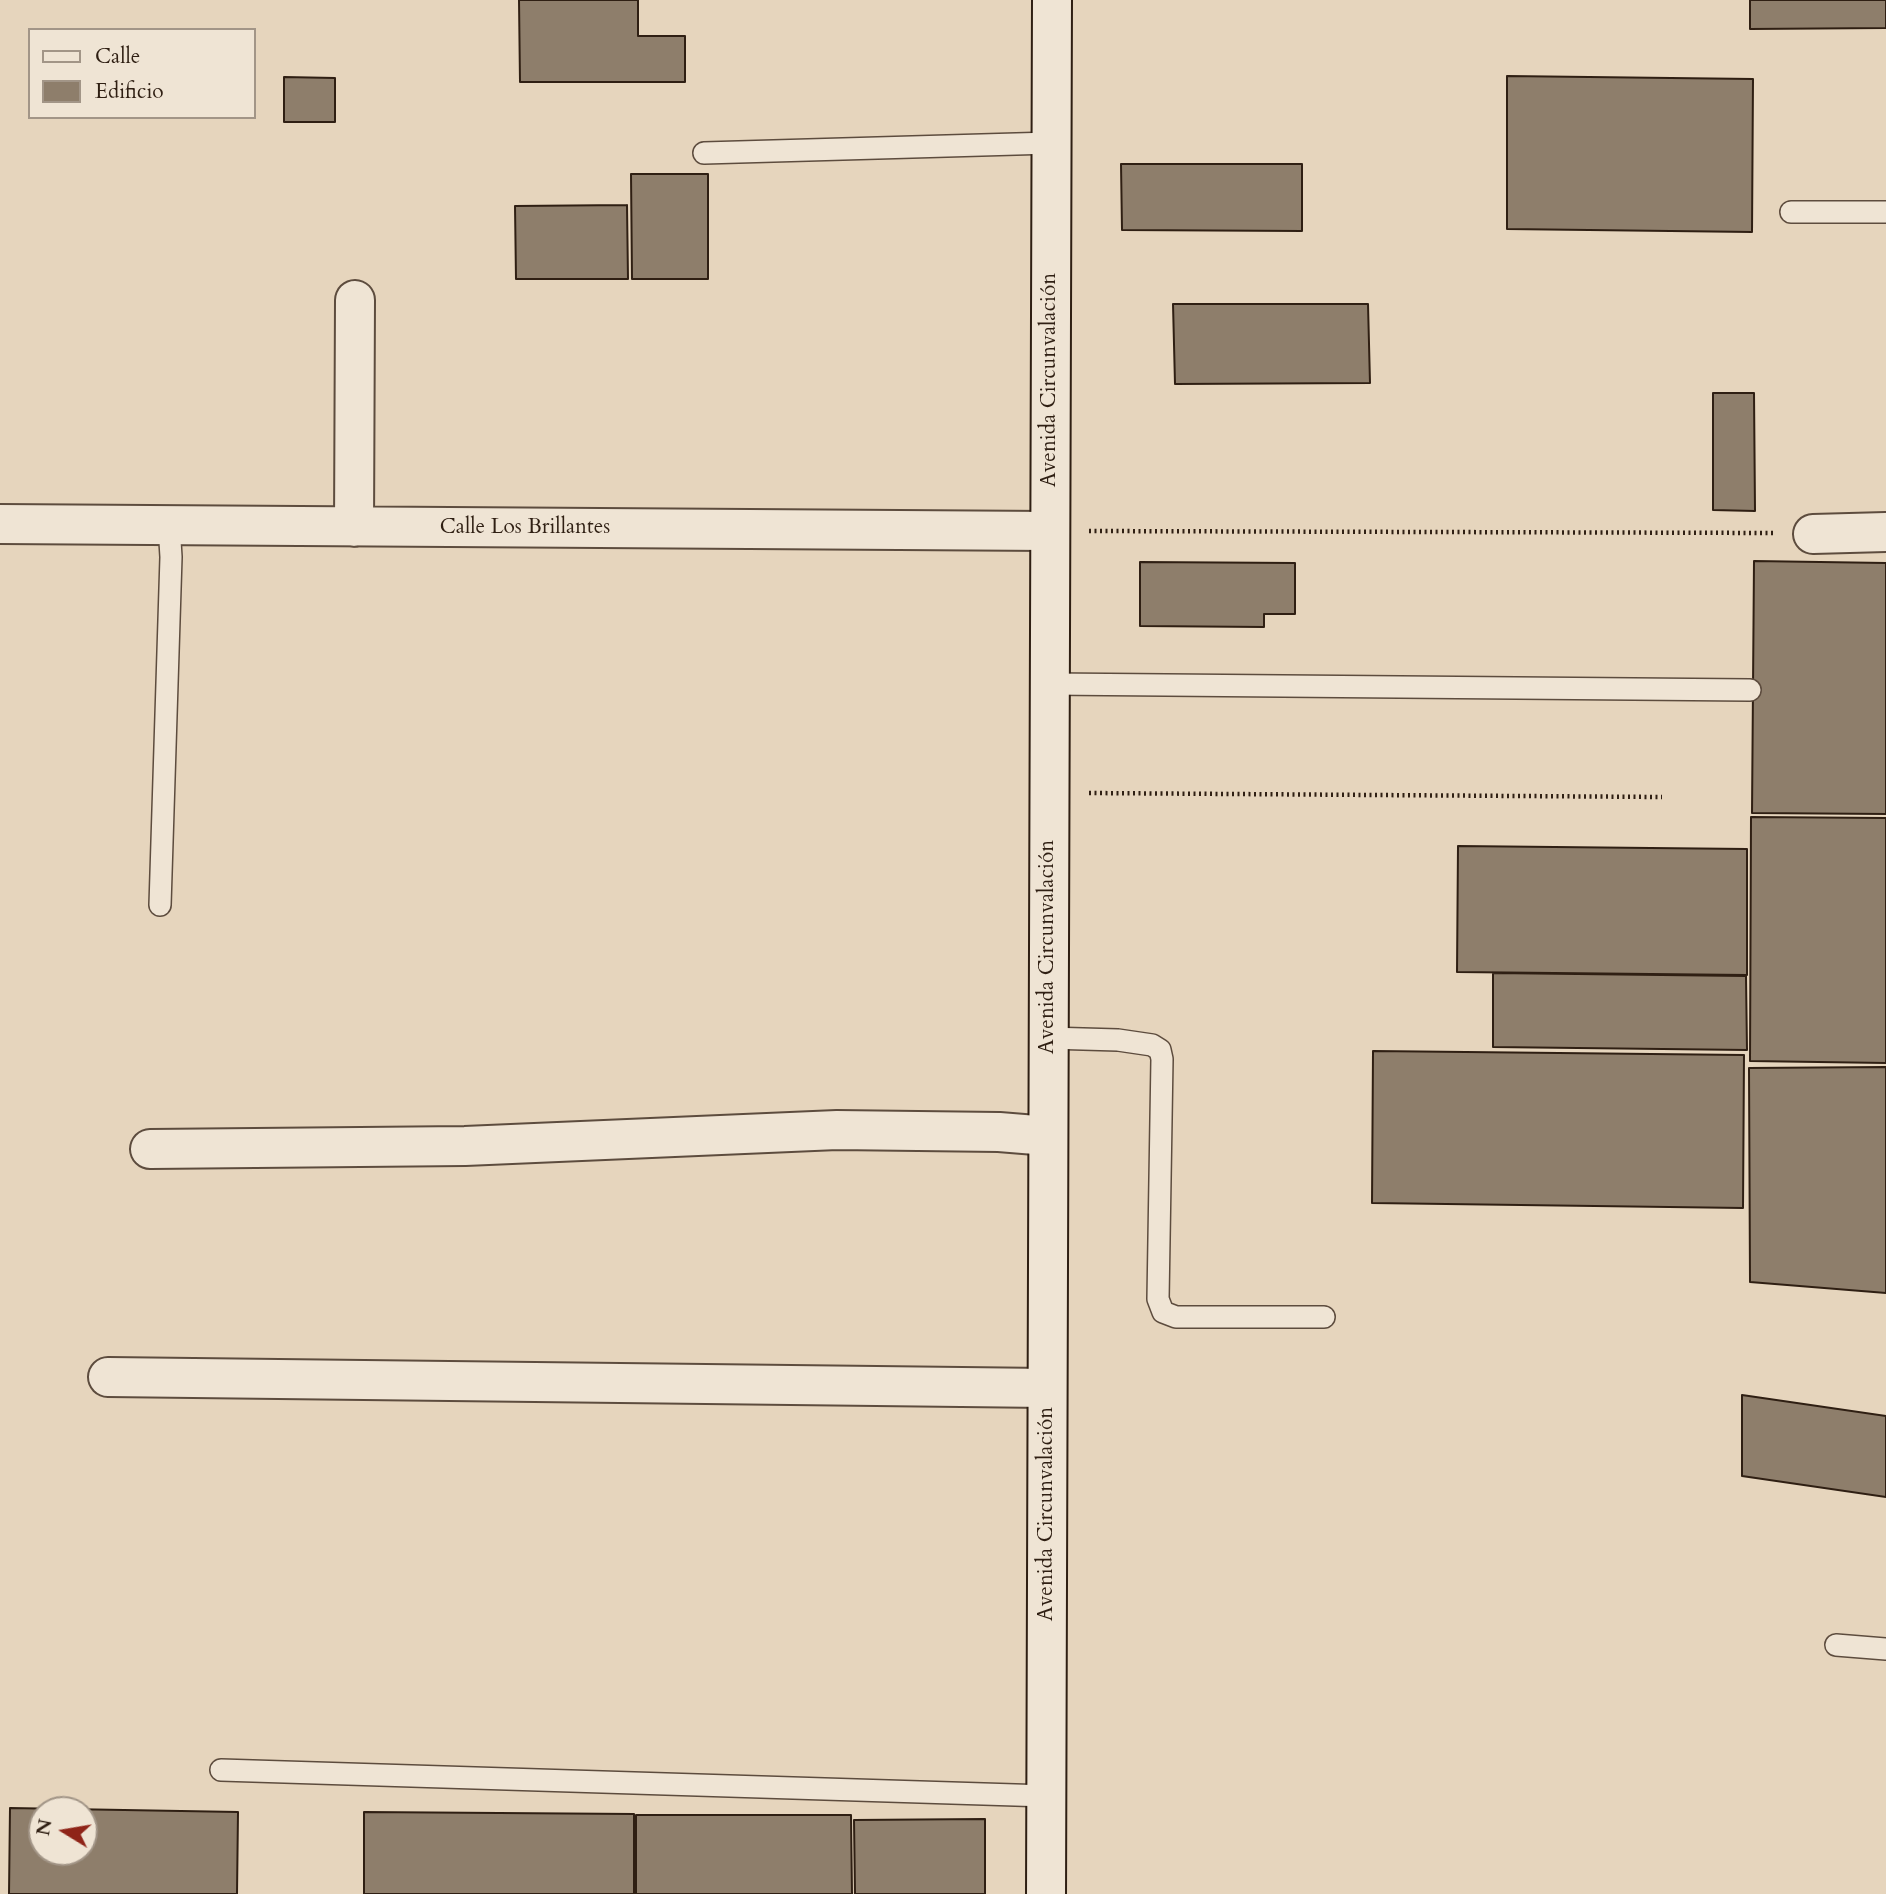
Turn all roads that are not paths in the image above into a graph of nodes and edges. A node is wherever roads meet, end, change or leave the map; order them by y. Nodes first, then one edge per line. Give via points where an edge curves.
1 (1052, 0) edge
2 (1051, 143) junction
3 (704, 153) dead end
4 (1791, 212) dead end
5 (1886, 212) edge
6 (355, 300) dead end
7 (0, 524) edge
8 (169, 525) junction
9 (354, 527) junction
10 (1049, 531) junction
11 (1886, 532) edge
12 (1813, 534) road end
13 (1048, 684) junction
14 (1750, 690) dead end
15 (160, 905) dead end
16 (1048, 1038) junction
17 (1048, 1136) junction
18 (150, 1149) dead end
19 (1324, 1317) dead end
20 (107, 1377) dead end
21 (1047, 1388) junction
22 (1836, 1645) dead end
23 (1886, 1649) edge
24 (221, 1770) dead end
25 (1047, 1796) junction
26 (1046, 1894) edge

1 - 2 street, Avenida Circunvalación
2 - 3 lane
2 - 10 street, Avenida Circunvalación
4 - 5 lane
6 - 9 street
7 - 8 street, Calle Los Brillantes
8 - 9 street, Calle Los Brillantes
8 - 15 lane
9 - 10 street, Calle Los Brillantes
10 - 13 street, Avenida Circunvalación
11 - 12 street
13 - 14 lane
13 - 16 street, Avenida Circunvalación
16 - 17 street, Avenida Circunvalación
16 - 19 lane via 1118,1040 1160,1050 1158,1299 1163,1312 1176,1317
17 - 18 street via 837,1130 465,1146
17 - 21 street, Avenida Circunvalación
20 - 21 street
21 - 25 street, Avenida Circunvalación
22 - 23 lane
24 - 25 lane
25 - 26 street, Avenida Circunvalación

